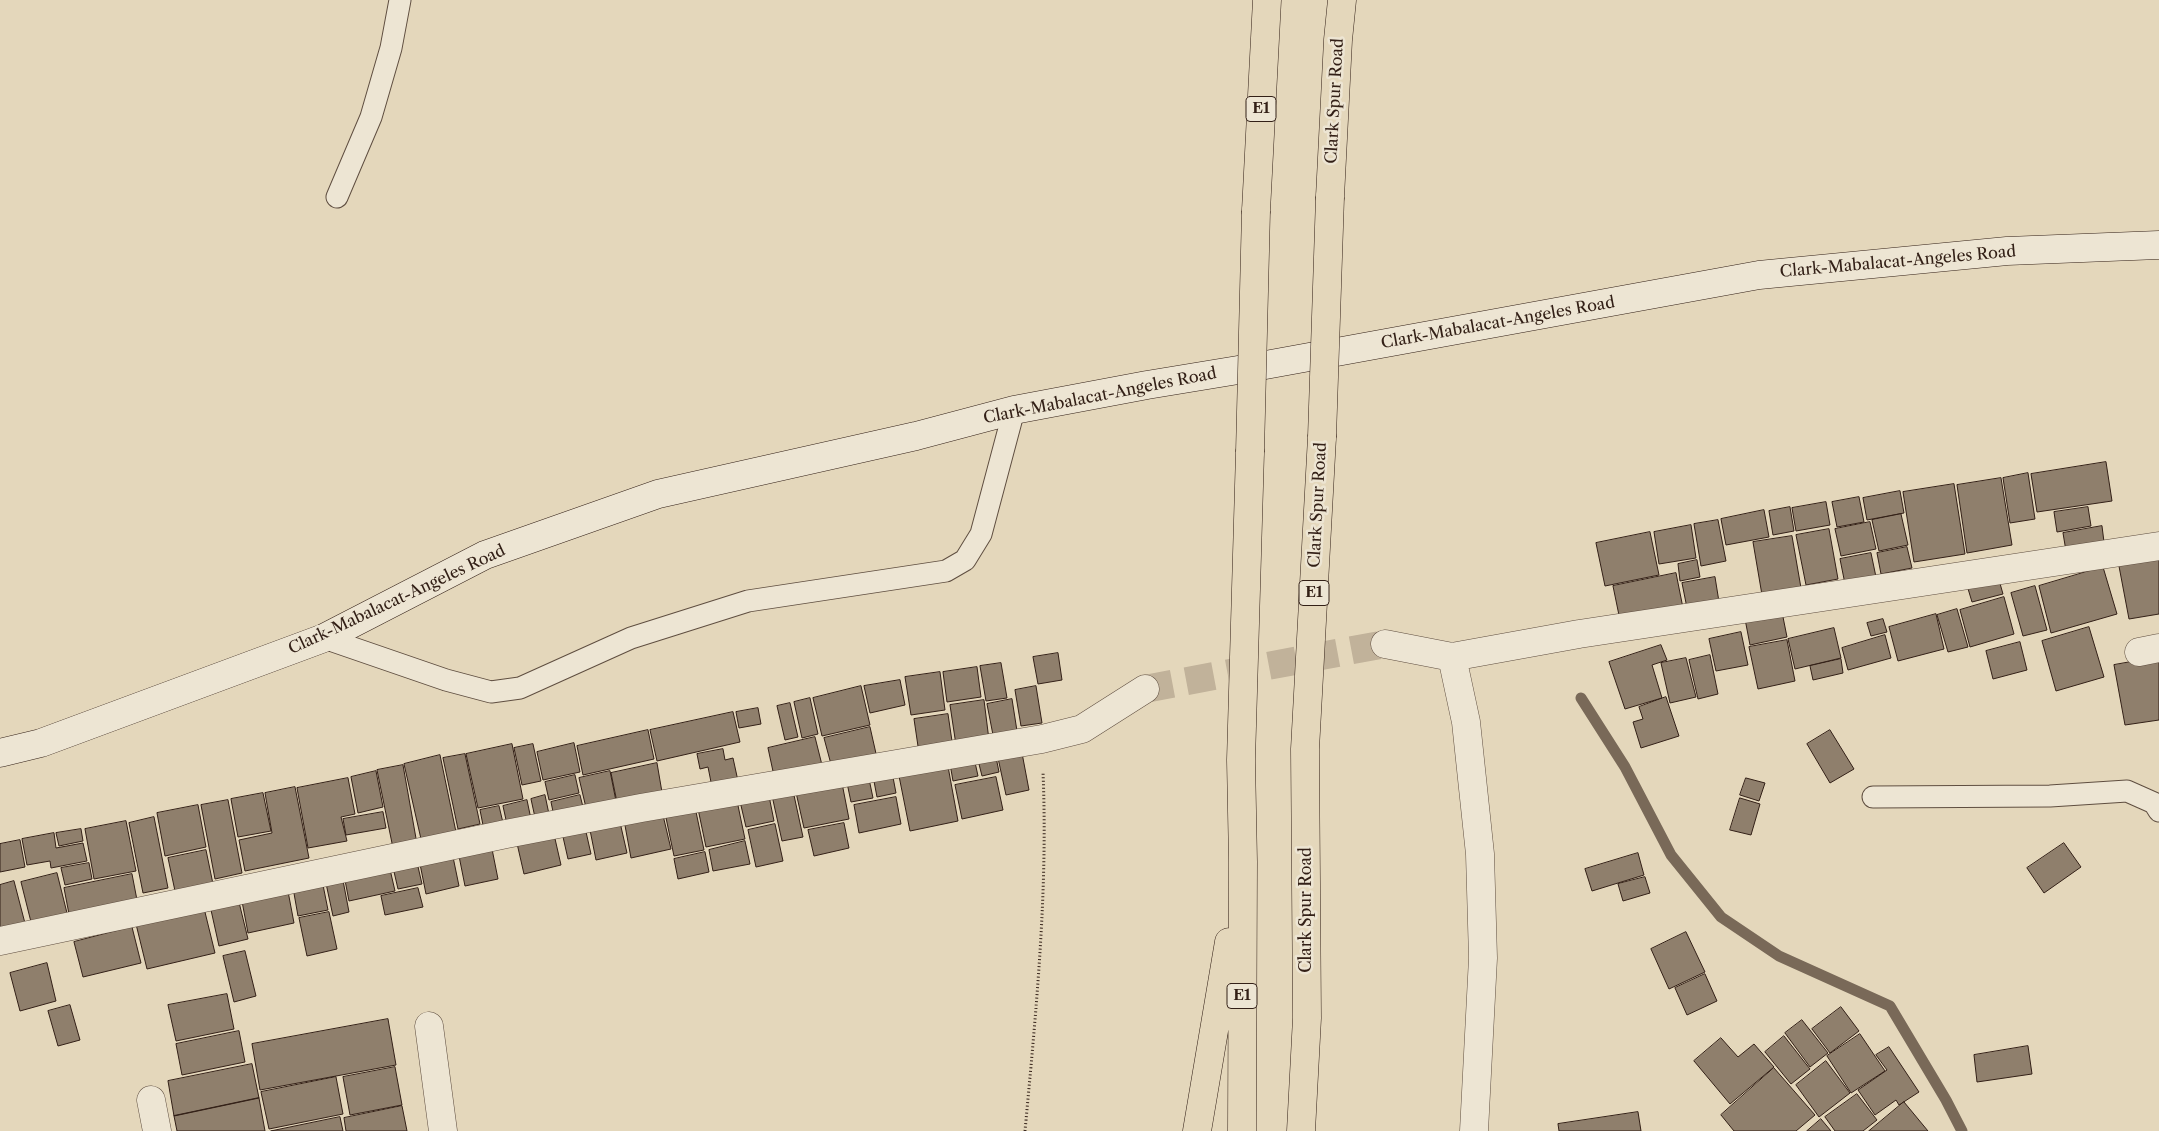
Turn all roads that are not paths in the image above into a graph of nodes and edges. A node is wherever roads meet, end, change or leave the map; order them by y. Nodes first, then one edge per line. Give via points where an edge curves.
1 (400, 0) edge
2 (1335, 0) edge
3 (1342, 0) edge
4 (1266, 2) edge
5 (1338, 40) junction
6 (337, 197) dead end
7 (2159, 245) edge
8 (1014, 410) junction
9 (2159, 546) edge
10 (324, 638) junction
11 (1385, 644) tunnel mouth
12 (1452, 656) junction
13 (1145, 689) tunnel mouth
14 (0, 753) edge
15 (1873, 798) dead end
16 (2159, 812) edge
17 (1243, 862) junction
18 (0, 941) edge
19 (1307, 1018) junction
20 (429, 1026) dead end
21 (151, 1100) dead end
22 (157, 1131) edge
23 (443, 1131) edge
24 (1197, 1131) edge
25 (1242, 1131) edge
26 (1301, 1131) edge
27 (1316, 1131) edge
28 (1474, 1131) edge

1 - 6 lane via 391,48 371,117
2 - 5 highway
3 - 5 highway, Clark Spur Road
4 - 17 highway, E1, bridge via 1256,211 1241,760
5 - 19 highway, Clark Spur Road / E1, bridge via 1305,749
7 - 8 street, Clark-Mabalacat-Angeles Road via 2007,251 1759,275
8 - 10 street, Clark-Mabalacat-Angeles Road via 916,436 658,494 485,555
8 - 10 lane via 981,534 965,560 946,571 748,601 631,638 520,688 491,692
9 - 12 street
10 - 14 street, Clark-Mabalacat-Angeles Road via 41,742
11 - 12 street
12 - 28 street via 1466,722 1480,854 1483,958
13 - 18 street via 1082,729 1042,739 650,806
15 - 16 lane via 2050,796 2127,791 2154,803
17 - 24 highway
17 - 25 highway, E1
19 - 26 highway, Clark Spur Road / E1
19 - 27 highway
20 - 23 street
21 - 22 street

